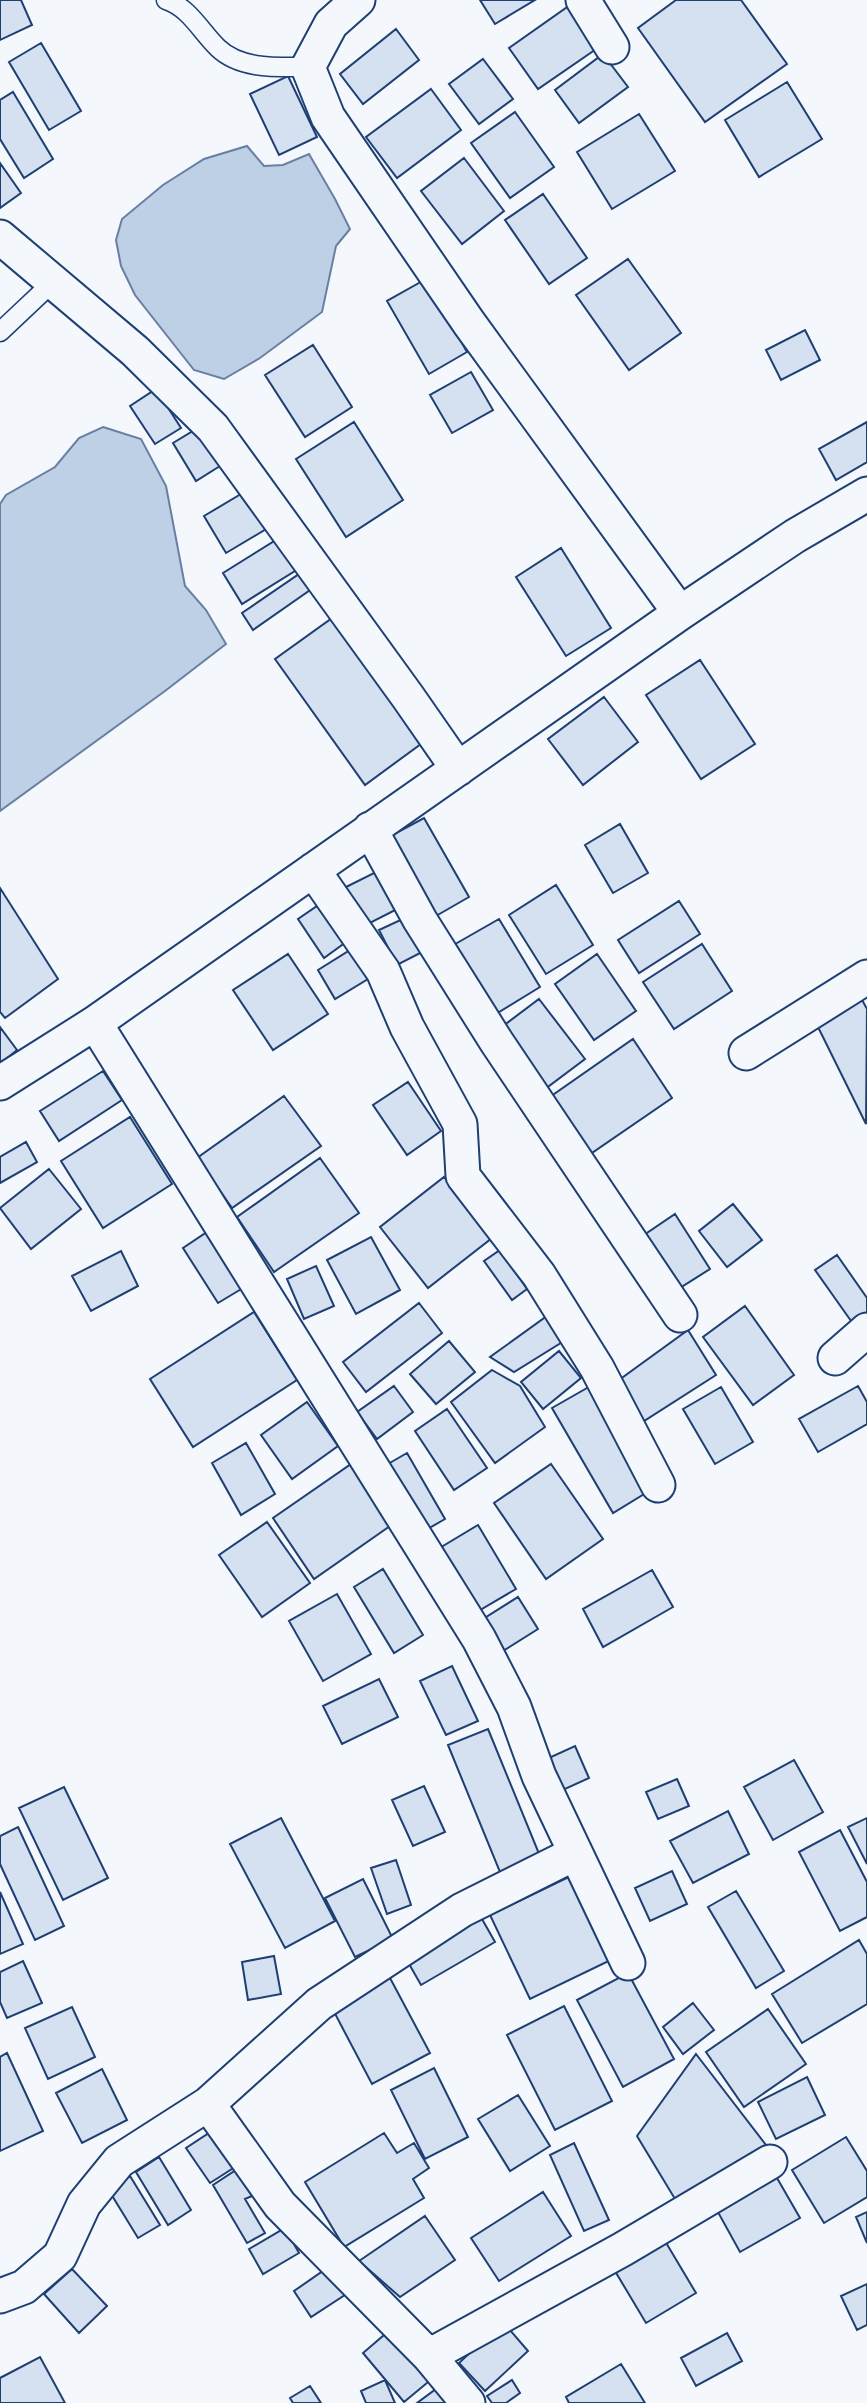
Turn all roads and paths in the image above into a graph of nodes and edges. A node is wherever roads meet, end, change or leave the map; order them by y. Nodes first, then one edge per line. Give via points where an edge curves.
1 (166, 0) edge
2 (358, 0) edge
3 (583, 0) edge
4 (612, 47) dead end
5 (308, 67) junction
6 (0, 237) edge
7 (54, 281) junction
8 (0, 332) edge
9 (867, 494) edge
10 (680, 613) junction
11 (458, 769) junction
12 (370, 829) junction
13 (313, 870) junction
14 (867, 977) edge
15 (95, 1023) junction
16 (746, 1053) dead end
17 (0, 1083) edge
18 (680, 1315) dead end
19 (867, 1330) edge
20 (835, 1358) dead end
21 (658, 1485) dead end
22 (574, 1854) junction
23 (628, 1963) dead end
24 (208, 2104) junction
25 (770, 2162) dead end
26 (0, 2296) edge
27 (429, 2356) junction
28 (468, 2403) edge

1 - 5 lane via 233,57 262,66
2 - 5 street via 331,24
3 - 4 street
5 - 10 street via 328,117 468,323
6 - 7 street
7 - 8 lane
7 - 11 street via 135,351 213,428
9 - 10 street
10 - 11 street
11 - 12 street
12 - 13 street
12 - 18 street via 420,920 496,1041
13 - 15 street
13 - 21 street via 383,971 407,1027 460,1124 463,1176 539,1275 597,1368
14 - 16 street
15 - 17 street
15 - 22 street via 479,1639 514,1707
19 - 20 street
22 - 23 street
22 - 24 street via 462,1910 319,2004
24 - 26 street via 119,2161 83,2204 60,2256 24,2287
24 - 27 street via 280,2205
25 - 27 street
27 - 28 street

